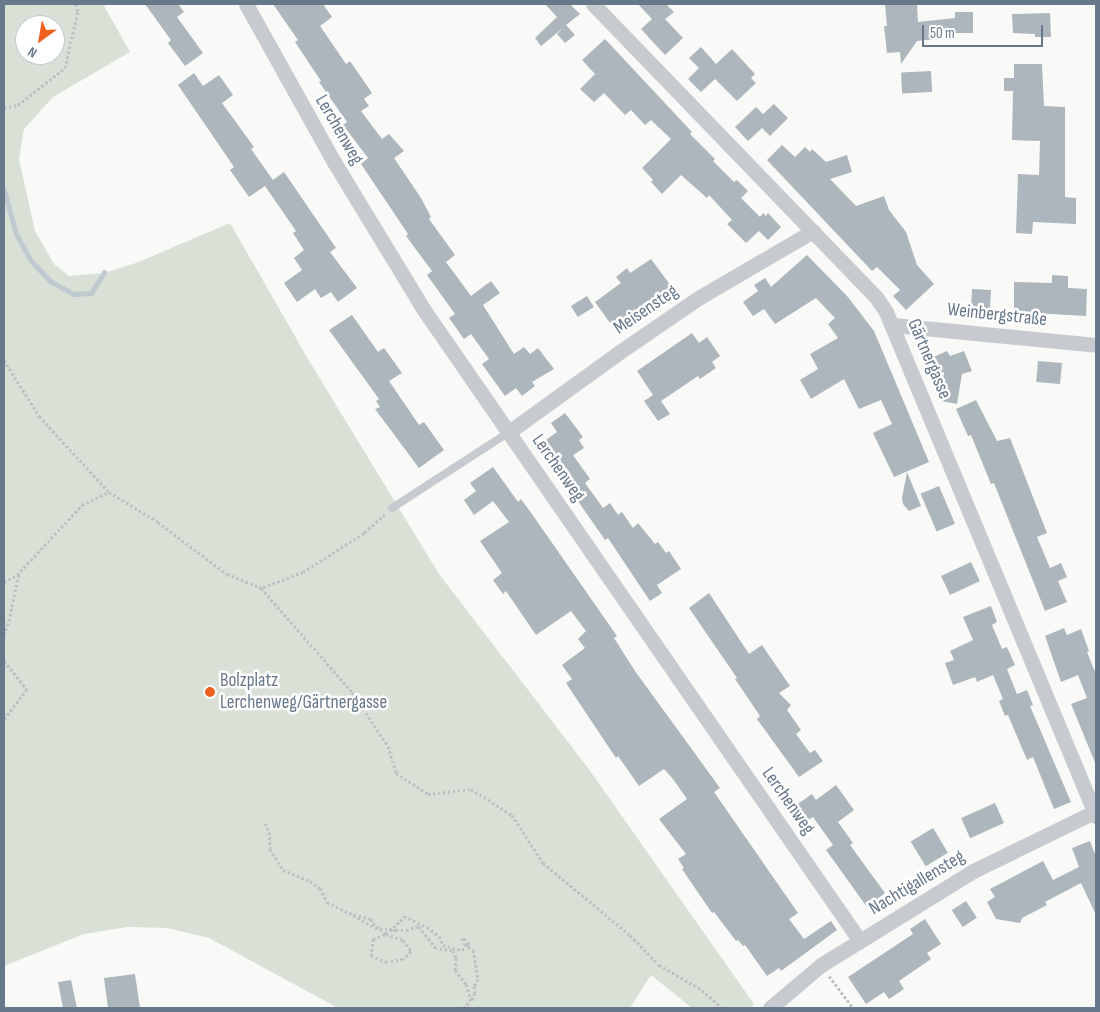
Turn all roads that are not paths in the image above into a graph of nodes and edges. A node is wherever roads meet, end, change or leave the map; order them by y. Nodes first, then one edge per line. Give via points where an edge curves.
1 (246, 4) edge
2 (593, 4) edge
3 (813, 231) junction
4 (893, 326) junction
5 (1096, 345) edge
6 (509, 432) junction
7 (392, 508) road end
8 (1096, 813) edge
9 (860, 941) junction
10 (770, 1008) edge

1 - 6 street, Lerchenweg via 334,162 424,310
2 - 3 street, Gärtnergasse
3 - 4 street, Gärtnergasse via 876,297
3 - 6 street, Meisensteg via 700,297
4 - 5 street, Weinbergstraße
4 - 8 street, Gärtnergasse
6 - 7 lane
6 - 9 street, Lerchenweg
8 - 9 street, Nachtigallensteg via 973,872
9 - 10 street, Nachtigallensteg via 822,965

